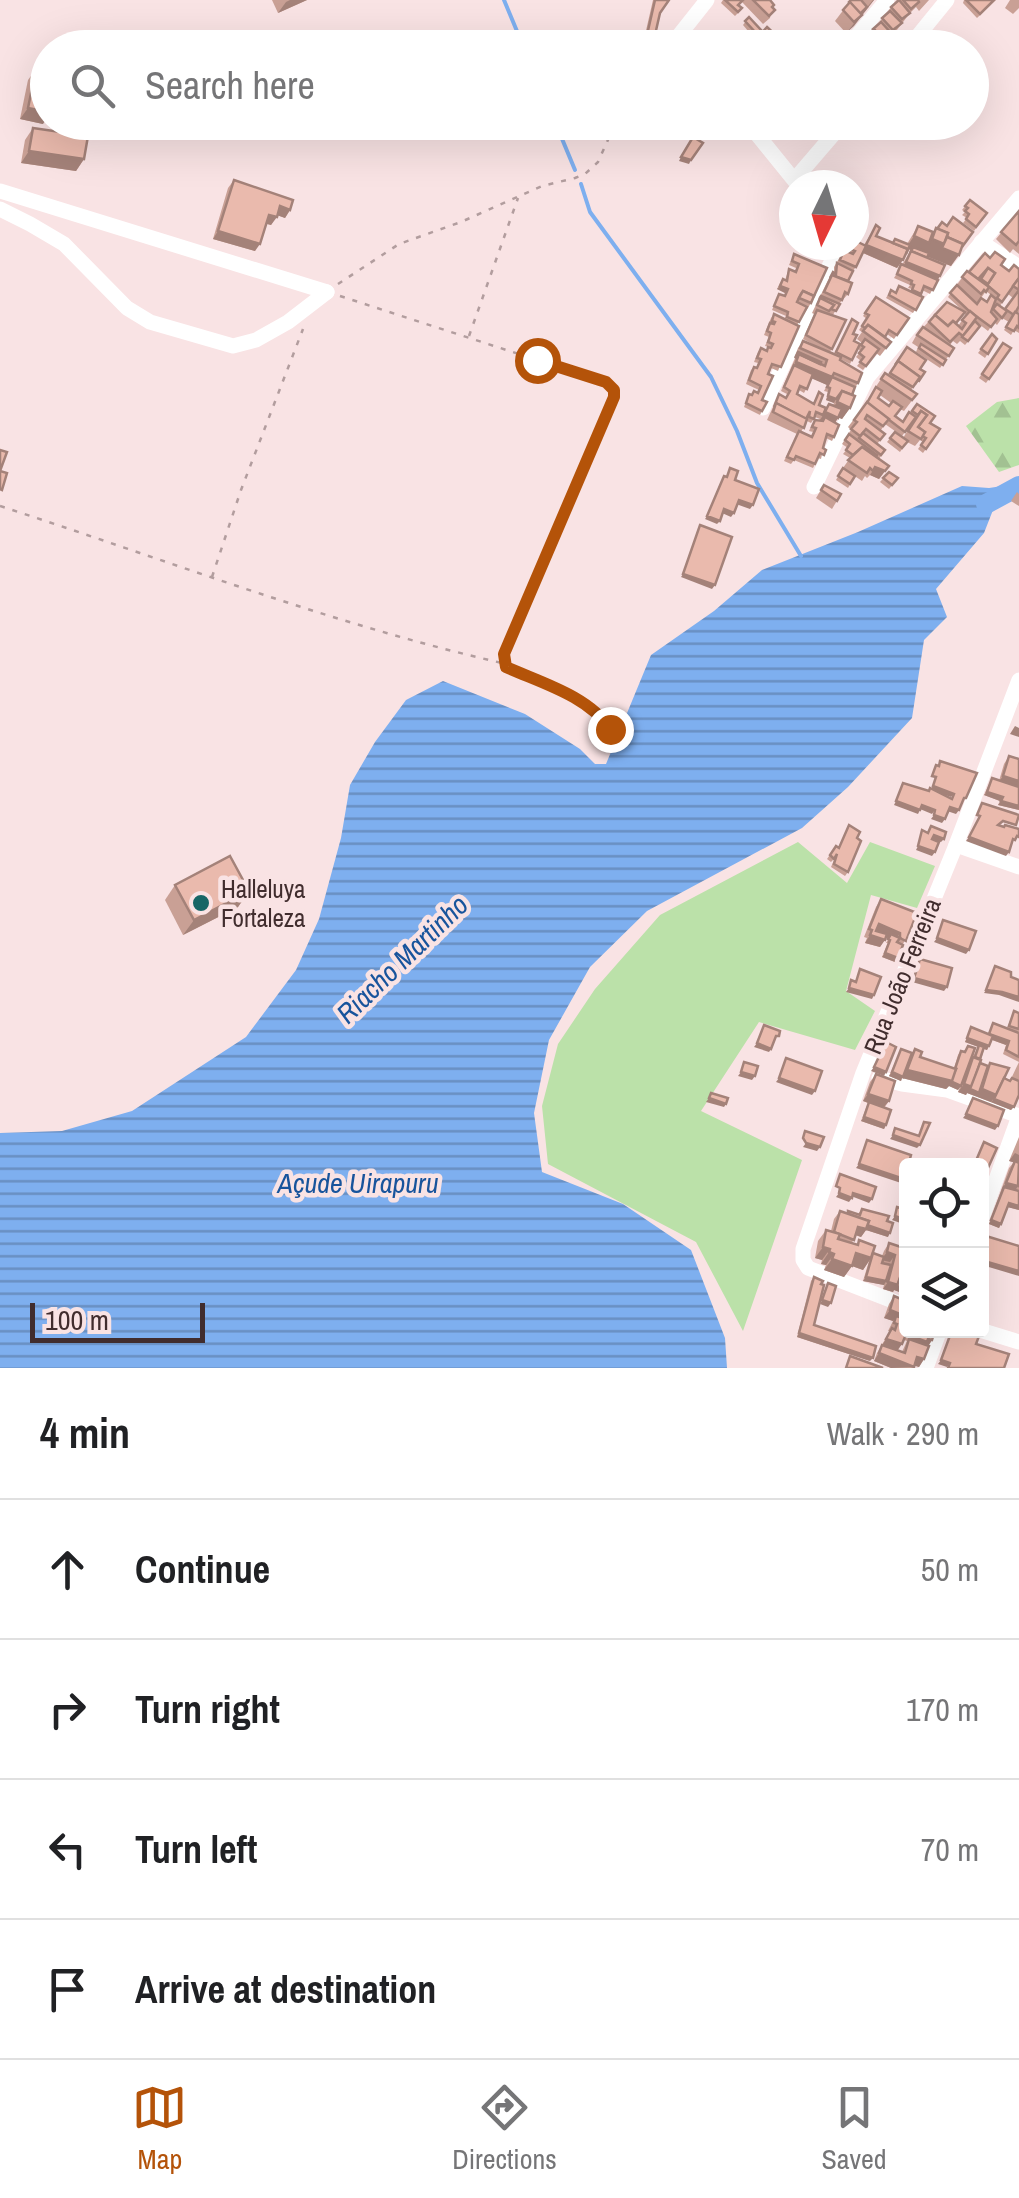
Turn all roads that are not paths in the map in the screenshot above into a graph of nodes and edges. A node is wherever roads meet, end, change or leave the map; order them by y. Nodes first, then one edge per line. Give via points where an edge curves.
1 (707, 0) edge
2 (888, 0) edge
3 (947, 0) edge
4 (686, 30) edge
5 (862, 30) edge
6 (923, 30) edge
7 (762, 140) edge
8 (830, 140) edge
9 (786, 170) edge
10 (806, 170) edge
11 (0, 191) edge
12 (1019, 198) edge
13 (0, 209) edge
14 (981, 242) junction
15 (833, 260) edge
16 (1019, 266) edge
17 (764, 408) edge
18 (814, 488) dead end
19 (1019, 680) edge
20 (956, 846) junction
21 (1019, 866) edge
22 (863, 1073) junction
23 (1019, 1116) edge
24 (1002, 1162) junction
25 (1019, 1168) edge
26 (989, 1198) edge
27 (899, 1303) edge
28 (989, 1333) edge
29 (937, 1338) edge
30 (1019, 1342) edge
31 (926, 1368) edge

1 - 4 street
2 - 5 street
3 - 6 street
7 - 9 street
8 - 10 street
11 - 13 street via 327,292 288,322 233,346 173,331 127,308 64,244
12 - 14 street
14 - 16 street
14 - 18 street via 860,374
15 - 17 street via 801,345
19 - 20 street, Rua João Ferreira
20 - 21 street
20 - 22 street, Rua João Ferreira
22 - 23 street via 947,1090
22 - 27 street, Rua João Ferreira via 803,1250 804,1265
23 - 24 street
24 - 25 street
24 - 26 street
28 - 30 street
29 - 31 street

